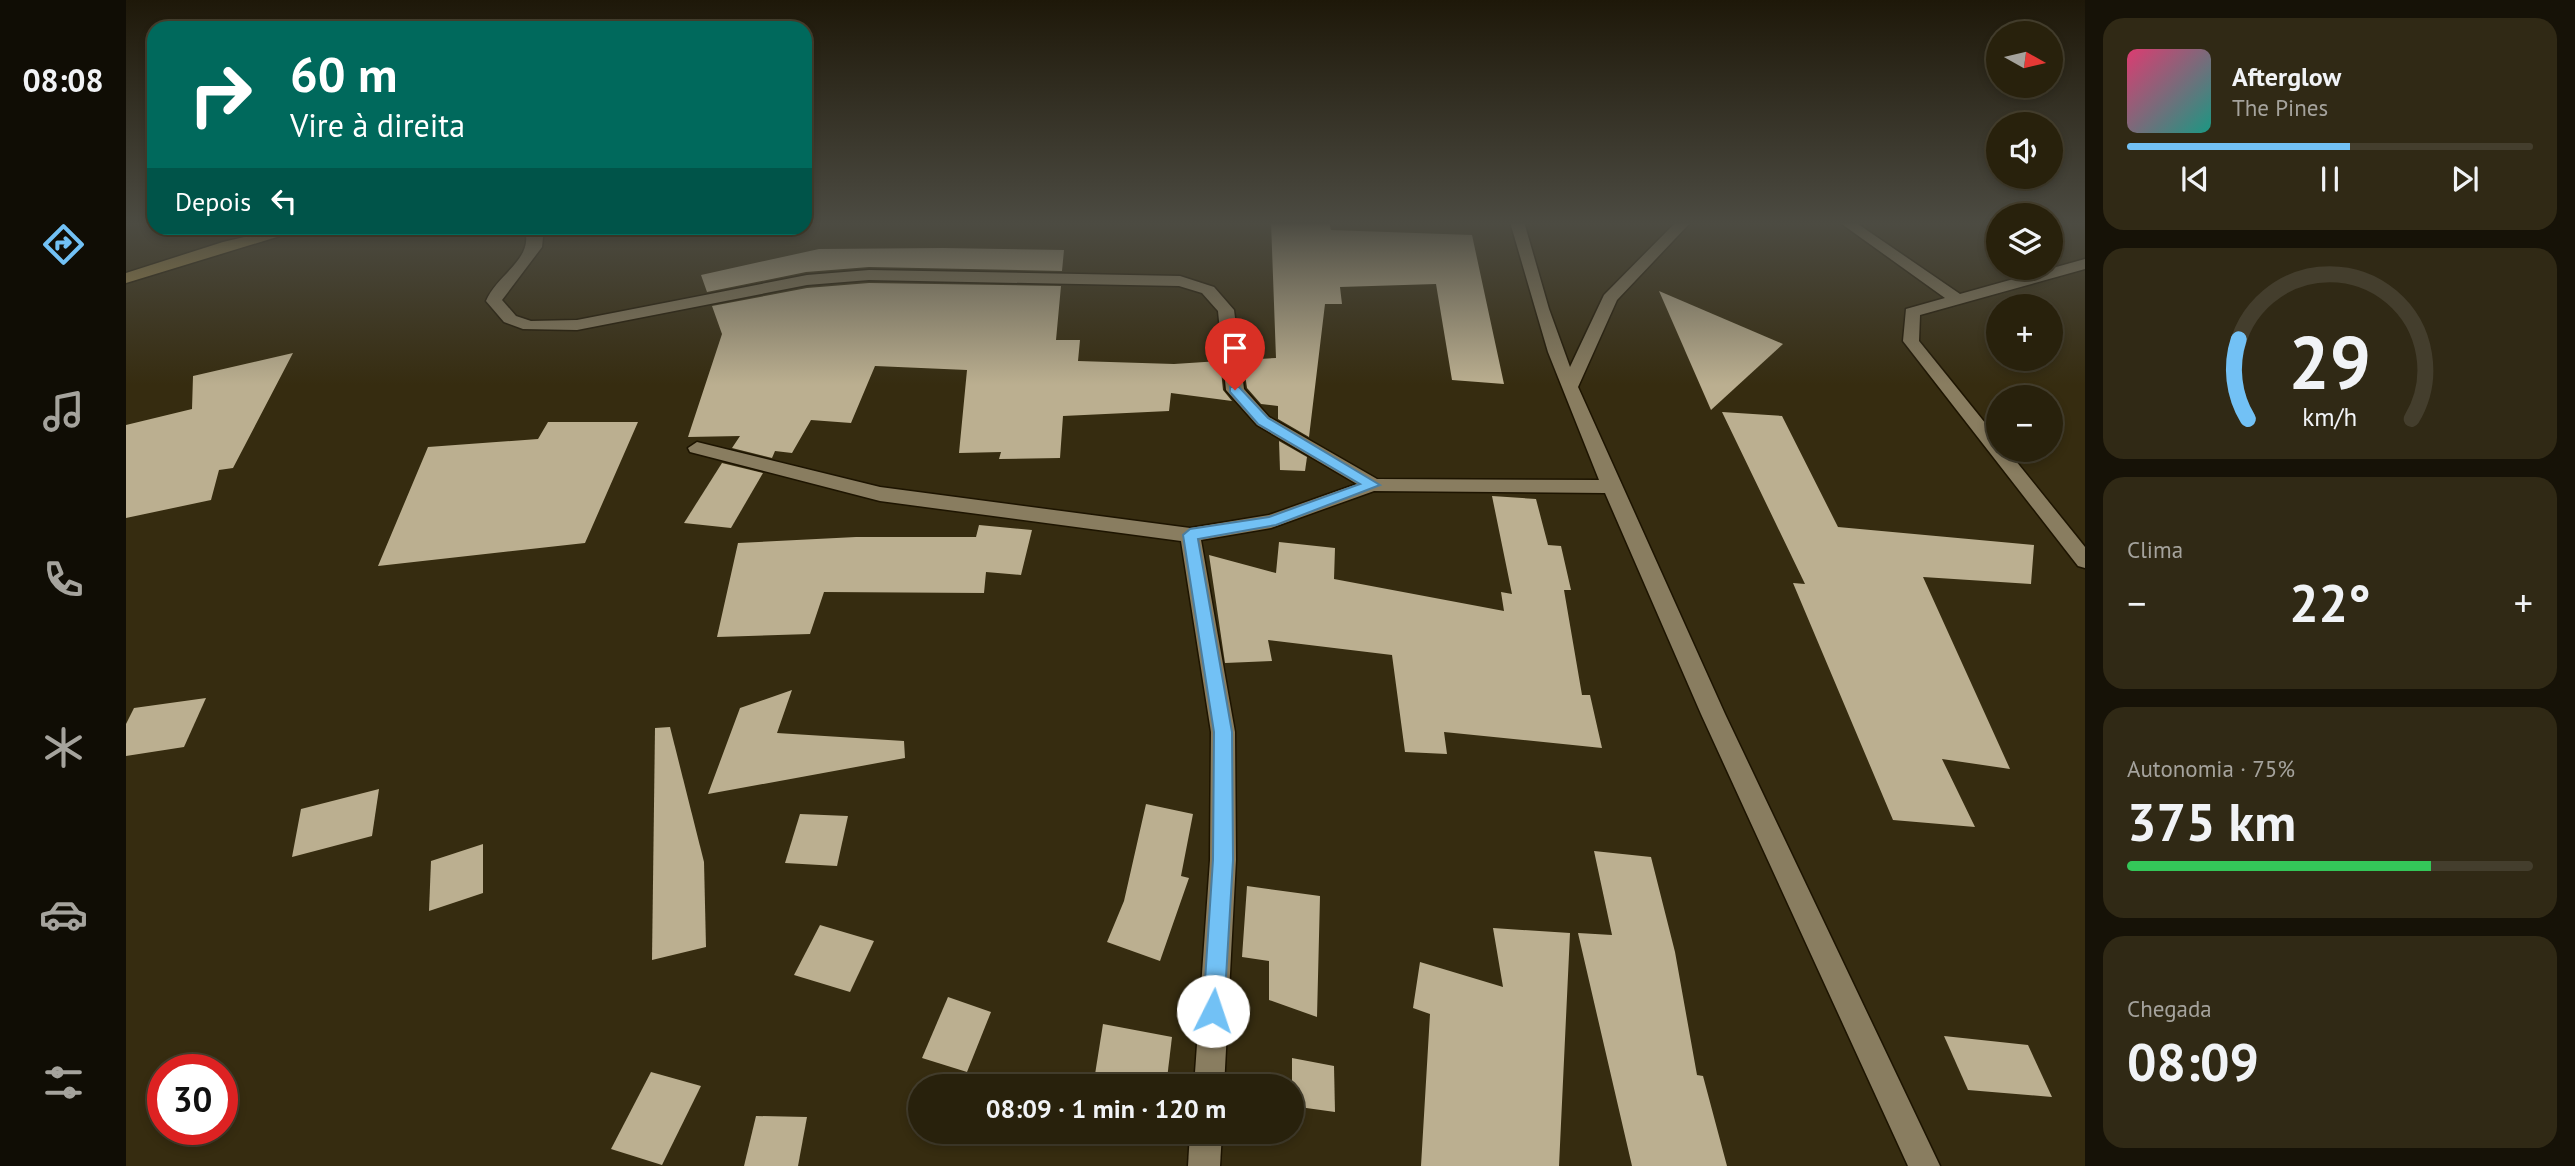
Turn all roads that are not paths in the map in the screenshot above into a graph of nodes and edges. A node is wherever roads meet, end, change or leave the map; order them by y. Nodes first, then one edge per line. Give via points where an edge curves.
1 (511, 276) edge
2 (852, 276) edge
3 (884, 276) edge
4 (1533, 276) edge
5 (1631, 276) edge
6 (1925, 276) edge
7 (2043, 276) edge
8 (1960, 301) junction
9 (1570, 387) junction
10 (698, 448) dead end
11 (1373, 485) junction
12 (1612, 487) junction
13 (1190, 535) junction
14 (2085, 561) edge
15 (1210, 1074) edge
16 (1924, 1166) edge

1 - 2 street via 496,291 494,301 510,319 529,326 577,325 807,280
3 - 11 street via 1180,281 1208,290 1226,310 1235,390 1263,421
4 - 9 street
5 - 9 street via 1610,298
6 - 8 street
7 - 8 street
8 - 14 street via 1912,312 1911,341
9 - 12 street
10 - 13 street via 880,494
11 - 12 street
11 - 13 street via 1271,522
12 - 16 street
13 - 15 street via 1223,732 1223,860

